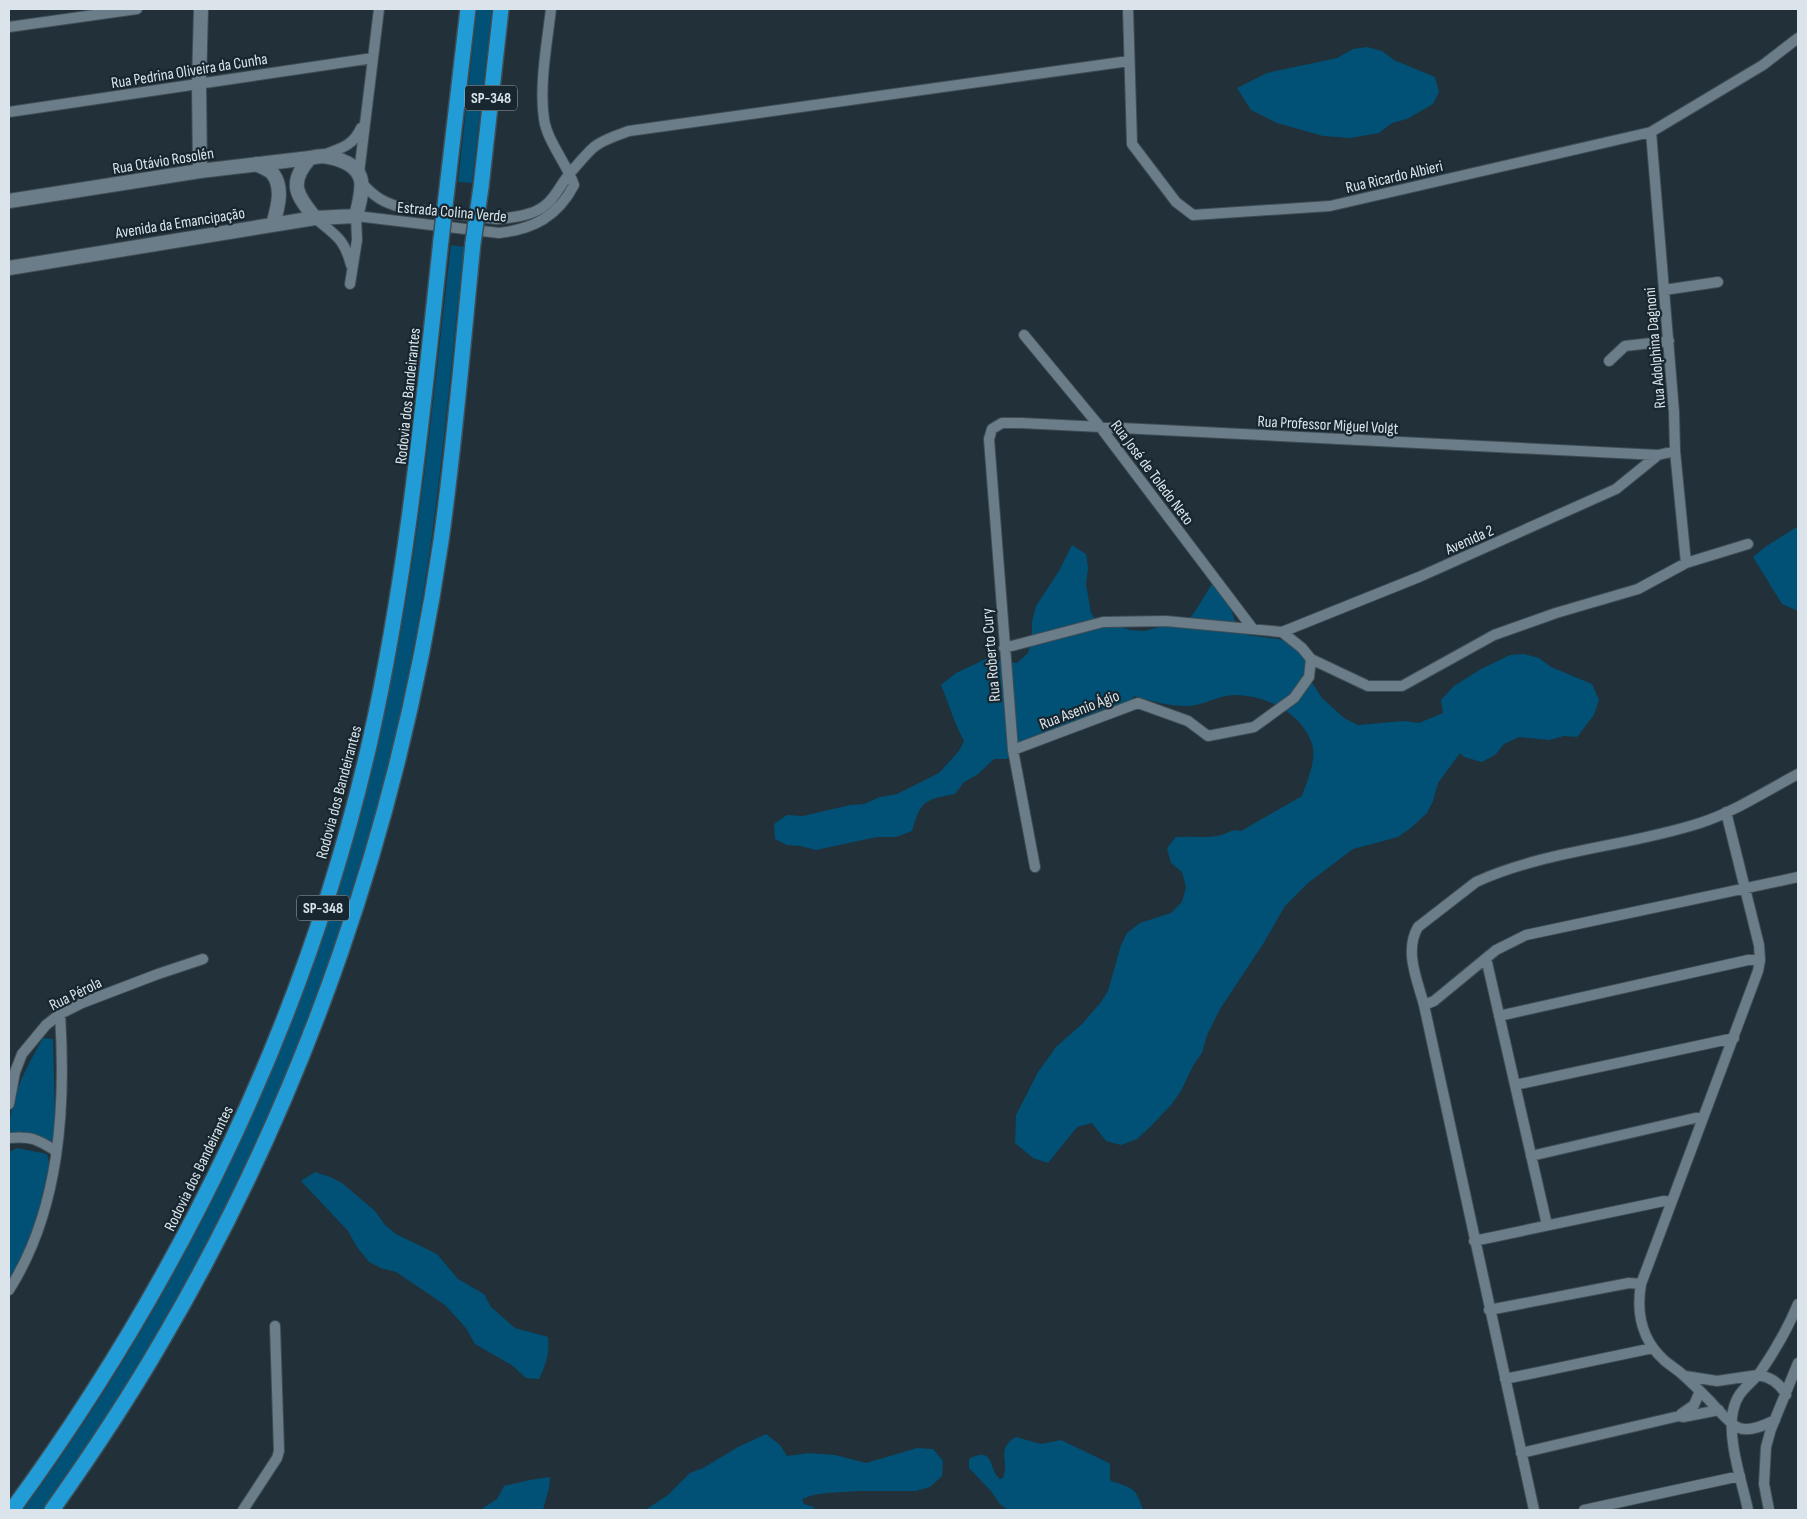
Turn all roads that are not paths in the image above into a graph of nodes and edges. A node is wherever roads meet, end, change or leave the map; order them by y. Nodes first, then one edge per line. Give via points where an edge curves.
1 (137, 9) edge
2 (200, 9) edge
3 (379, 9) edge
4 (468, 9) edge
5 (501, 9) edge
6 (550, 9) edge
7 (1128, 9) edge
8 (9, 27) edge
9 (1798, 38) edge
10 (373, 58) junction
11 (1129, 61) junction
12 (199, 84) junction
13 (9, 112) edge
14 (366, 118) junction
15 (1651, 132) junction
16 (317, 156) junction
17 (256, 164) junction
18 (200, 171) junction
19 (570, 173) junction
20 (361, 178) junction
21 (9, 201) edge
22 (356, 216) junction
23 (315, 218) junction
24 (273, 225) junction
25 (9, 268) edge
26 (352, 268) junction
27 (1718, 282) dead end
28 (350, 284) dead end
29 (1664, 290) junction
30 (1024, 335) dead end
31 (1669, 341) junction
32 (1608, 361) dead end
33 (1101, 428) junction
34 (990, 439) joint
35 (1675, 450) junction
36 (1658, 455) junction
37 (1748, 544) dead end
38 (1686, 563) junction
39 (1253, 630) junction
40 (1282, 632) junction
41 (1004, 648) junction
42 (1311, 659) junction
43 (1013, 750) junction
44 (1798, 774) edge
45 (1726, 812) junction
46 (1035, 867) dead end
47 (1798, 877) edge
48 (1745, 889) junction
49 (1486, 958) junction
50 (203, 959) dead end
51 (1760, 960) junction
52 (1424, 1005) junction
53 (60, 1014) junction
54 (1499, 1016) junction
55 (1734, 1038) junction
56 (12, 1073) edge
57 (1515, 1085) junction
58 (9, 1104) edge
59 (1702, 1118) junction
60 (9, 1138) edge
61 (56, 1151) junction
62 (1531, 1156) junction
63 (1671, 1202) junction
64 (1547, 1225) junction
65 (1474, 1241) junction
66 (1641, 1284) junction
67 (9, 1290) edge
68 (1798, 1304) edge
69 (1490, 1310) junction
70 (276, 1326) dead end
71 (1653, 1348) junction
72 (1798, 1363) edge
73 (1758, 1375) junction
74 (1684, 1376) junction
75 (1505, 1379) junction
76 (1700, 1391) junction
77 (1786, 1395) junction
78 (1719, 1410) junction
79 (1679, 1416) junction
80 (1775, 1420) junction
81 (1732, 1424) junction
82 (1521, 1453) junction
83 (1740, 1476) junction
84 (12, 1510) edge
85 (52, 1510) edge
86 (243, 1510) edge
87 (1534, 1510) edge
88 (1584, 1510) edge
89 (1748, 1510) edge
90 (1769, 1510) edge

1 - 8 street
2 - 12 street
3 - 10 street
4 - 84 highway, Rodovia dos Bandeirantes / SP-348, bridge via 414,490 394,624 348,827 299,978 270,1054 197,1214 111,1365
5 - 85 highway, SP-348, bridge via 441,541 399,756 363,887 302,1056 230,1217 132,1391
6 - 19 street via 543,80 544,120
7 - 11 street, Rua Ricardo Albieri
9 - 15 street, Rua Ricardo Albieri via 1763,65
10 - 12 street, Rua Pedrina Oliveira da Cunha
10 - 14 street
11 - 15 street, Rua Ricardo Albieri via 1132,144 1176,202 1193,215 1330,206
11 - 19 street via 630,131 596,146
12 - 13 street, Rua Pedrina Oliveira da Cunha
12 - 18 street
14 - 16 street via 356,138 348,145
14 - 20 street
15 - 29 street, Rua Adolphina Dagnoni
16 - 17 street, Rua Otávio Rosolén
16 - 20 street via 344,161
16 - 23 street via 300,170 297,179 305,205
17 - 18 street, Rua Otávio Rosolén
17 - 24 street via 272,173 279,185
18 - 21 street, Rua Otávio Rosolén
19 - 20 street, Estrada Colina Verde via 559,191 543,207 521,216 497,219 403,208 379,200
19 - 22 street, Estrada Colina Verde via 574,185 558,208 534,224 508,232
20 - 22 street
22 - 23 street, Avenida da Emancipação
22 - 26 street via 357,240
23 - 24 street, Avenida da Emancipação
23 - 26 street via 339,237 347,249
24 - 25 street, Avenida da Emancipação
26 - 28 street
27 - 29 street
29 - 31 street, Rua Adolphina Dagnoni
30 - 33 street, Rua José de Toledo Neto
31 - 32 street via 1625,346
31 - 35 street, Rua Adolphina Dagnoni
33 - 34 street, Rua Professor Miguel Volgt via 1002,423 992,429
33 - 36 street, Rua Professor Miguel Volgt
33 - 39 street, Rua José de Toledo Neto
34 - 41 street, Rua Roberto Cury
35 - 36 street, Rua Professor Miguel Volgt
35 - 38 street, Rua Adolphina Dagnoni
36 - 40 street, Avenida 2 via 1616,490 1419,577
37 - 38 street
38 - 42 street via 1638,588 1556,612 1494,635 1402,686 1368,686
39 - 40 street
39 - 41 street via 1166,620 1103,622
40 - 42 street
41 - 43 street, Rua Roberto Cury
42 - 43 street, Rua Asenio Ágio via 1309,677 1294,698 1254,727 1208,736 1188,721 1138,703
43 - 46 street, Rua Roberto Cury
44 - 45 street
45 - 48 street
45 - 52 street via 1701,823 1642,839 1556,856 1476,882 1418,927 1413,936 1411,953
47 - 48 street
48 - 49 street via 1537,932 1507,944
48 - 51 street
49 - 52 street via 1434,1001
49 - 54 street
50 - 53 street, Rua Pérola via 141,980
51 - 54 street via 1748,960
51 - 55 street
52 - 65 street
53 - 56 street, Rua Pérola via 34,1038
53 - 61 street via 61,1103
54 - 57 street
55 - 57 street
55 - 59 street
56 - 58 street, Rua Pérola
57 - 62 street
59 - 62 street
59 - 63 street
60 - 61 street via 37,1139
61 - 67 street via 50,1192 40,1223 21,1272
62 - 64 street
63 - 64 street
63 - 66 street
64 - 65 street
65 - 69 street
66 - 69 street via 1629,1283
66 - 71 street via 1638,1303 1641,1322
68 - 73 street via 1784,1336
69 - 75 street
70 - 86 street via 279,1451
71 - 74 street
71 - 75 street
72 - 77 street
73 - 74 street via 1717,1381
73 - 77 street via 1775,1381
73 - 81 street via 1738,1397
74 - 76 street
75 - 82 street
76 - 78 street
76 - 79 street via 1694,1405
77 - 80 street
78 - 79 street
78 - 81 street
79 - 82 street
80 - 81 street via 1751,1428
80 - 90 street via 1764,1459
81 - 83 street
82 - 87 street
83 - 88 street
83 - 89 street

